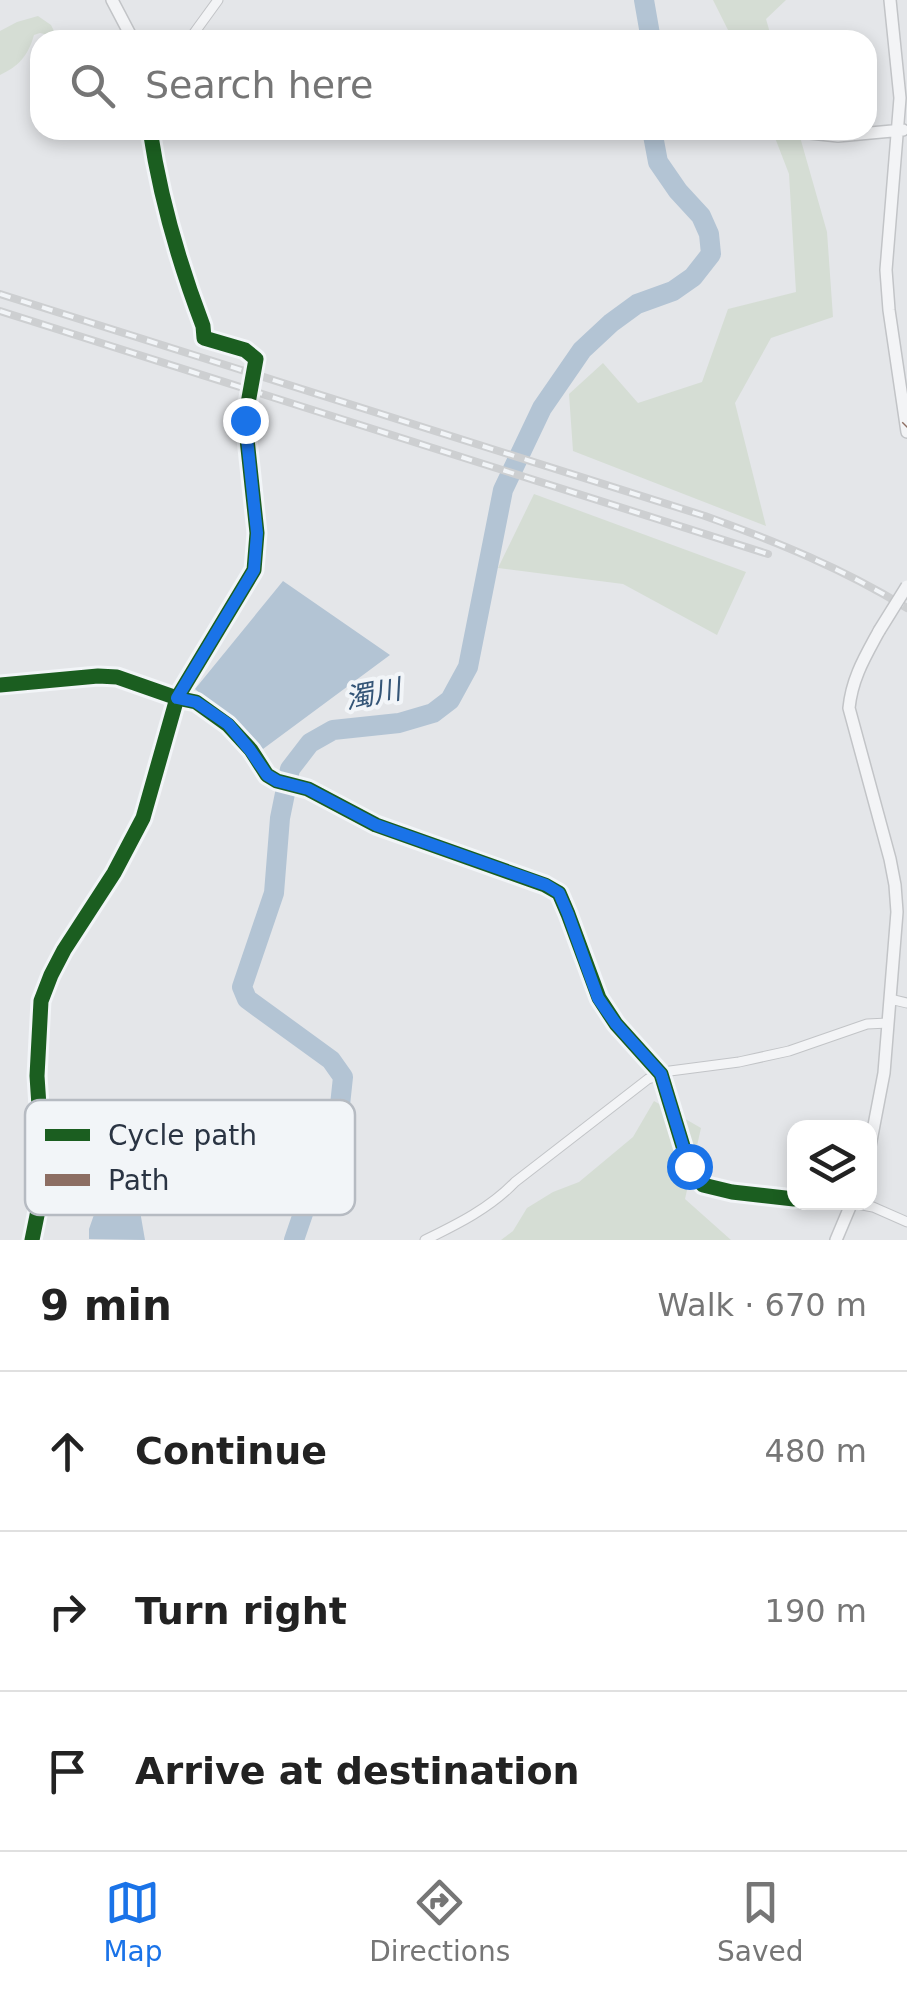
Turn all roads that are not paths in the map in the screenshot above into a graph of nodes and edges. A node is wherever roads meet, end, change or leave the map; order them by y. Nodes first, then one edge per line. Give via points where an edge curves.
1 (112, 0) edge
2 (218, 0) edge
3 (890, 0) edge
4 (128, 30) edge
5 (196, 30) edge
6 (903, 130) edge
7 (877, 132) edge
8 (152, 140) edge
9 (255, 369) dead end
10 (245, 420) tunnel mouth
11 (907, 432) edge
12 (907, 586) edge
13 (0, 686) edge
14 (177, 698) junction
15 (890, 999) junction
16 (907, 1003) edge
17 (888, 1023) junction
18 (661, 1074) junction
19 (39, 1100) edge
20 (875, 1120) edge
21 (787, 1198) edge
22 (877, 1209) edge
23 (849, 1210) edge
24 (37, 1215) edge
25 (907, 1222) edge
26 (32, 1240) edge
27 (426, 1240) edge
28 (836, 1240) edge

1 - 4 street
2 - 5 street
3 - 6 street
6 - 7 street
6 - 11 street via 886,270
8 - 9 street via 204,338 245,350 256,359
10 - 14 street via 257,533 254,570
12 - 15 street, bridge via 858,668 849,708 895,885
13 - 14 street via 116,677
14 - 18 street via 196,702 228,724 277,781 559,893 598,998
14 - 19 street via 143,818 41,1001
15 - 16 street
15 - 17 street
17 - 18 street via 772,1055
17 - 20 street
18 - 21 street via 689,1166 703,1184
18 - 27 street via 467,1220
22 - 25 street
23 - 28 street
24 - 26 street

